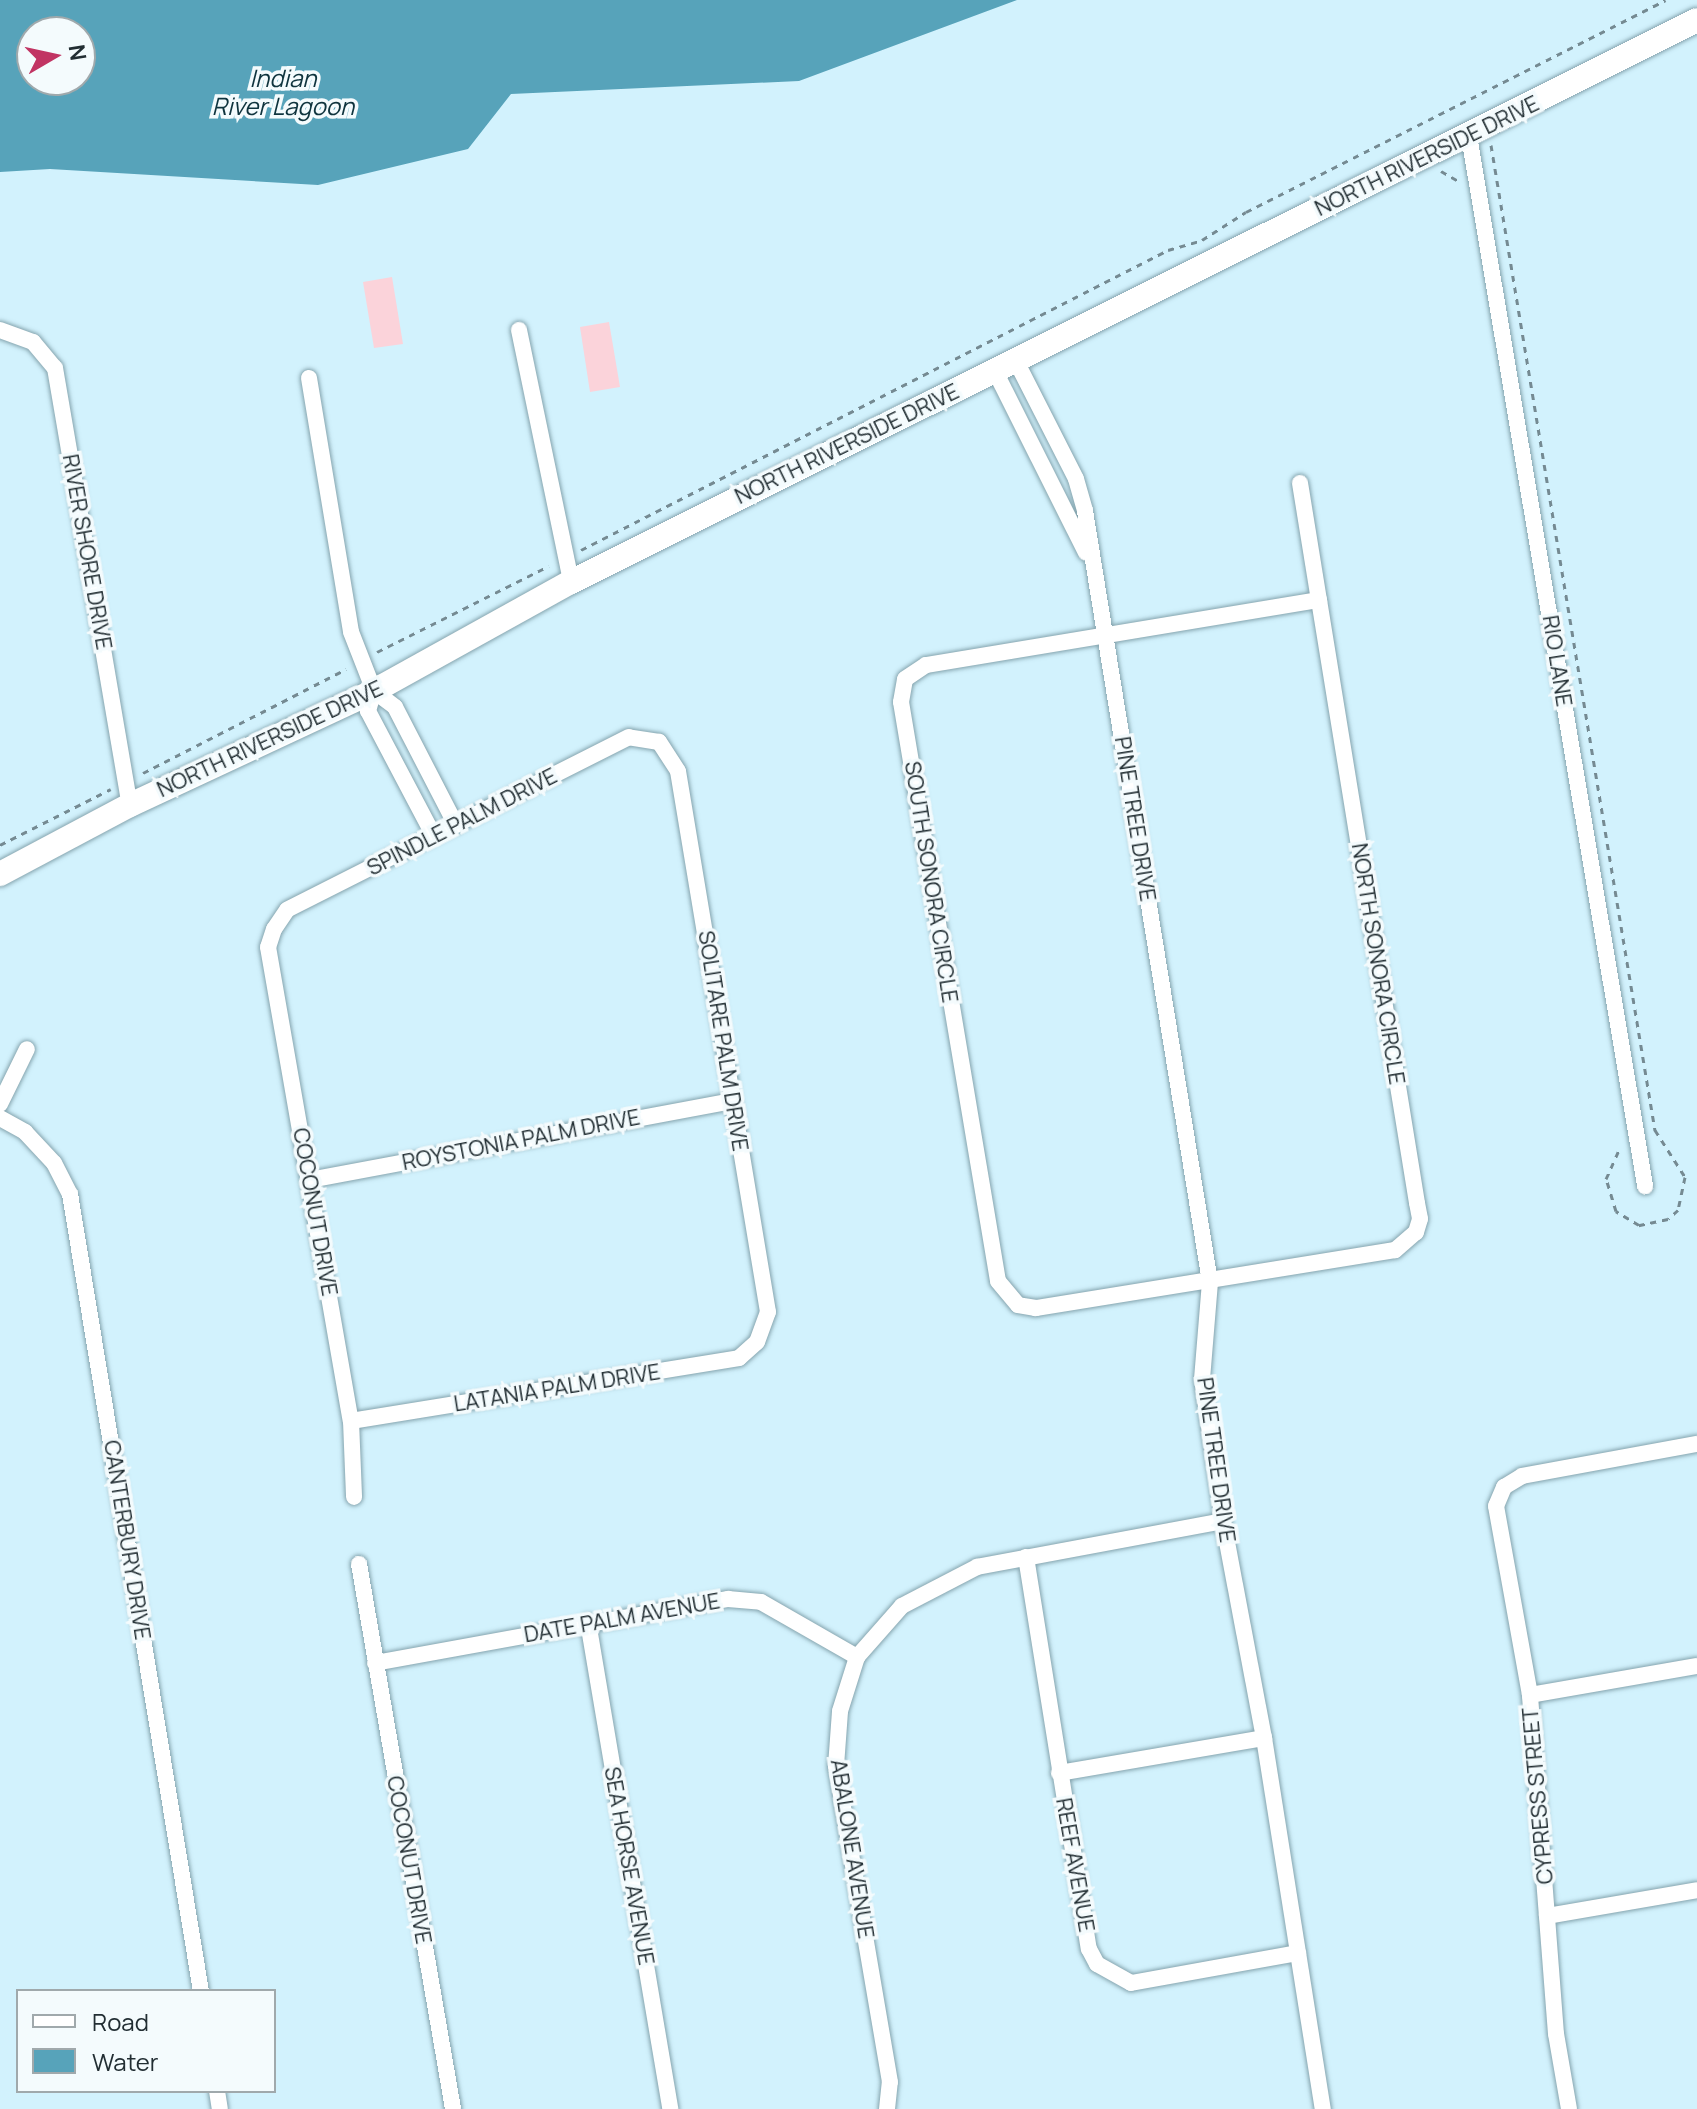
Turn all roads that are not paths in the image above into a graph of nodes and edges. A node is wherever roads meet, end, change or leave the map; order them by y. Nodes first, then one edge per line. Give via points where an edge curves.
1 (1697, 20) edge
2 (1469, 136) junction
3 (0, 330) edge
4 (519, 330) dead end
5 (1006, 366) junction
6 (309, 378) dead end
7 (1300, 483) dead end
8 (1095, 573) junction
9 (571, 582) junction
10 (1319, 600) junction
11 (1105, 634) junction
12 (374, 691) junction
13 (659, 742) joint
14 (128, 793) junction
15 (456, 825) junction
16 (434, 836) junction
17 (0, 874) edge
18 (274, 929) joint
19 (27, 1049) dead end
20 (732, 1101) junction
21 (0, 1104) edge
22 (0, 1118) edge
23 (310, 1180) junction
24 (1645, 1186) dead end
25 (1210, 1282) junction
26 (757, 1342) joint
27 (351, 1421) junction
28 (1697, 1444) edge
29 (354, 1497) dead end
30 (1223, 1521) junction
31 (1026, 1557) junction
32 (359, 1564) dead end
33 (588, 1622) junction
34 (857, 1657) junction
35 (375, 1663) junction
36 (1697, 1666) edge
37 (1530, 1695) junction
38 (1264, 1738) junction
39 (1059, 1773) junction
40 (1697, 1890) edge
41 (1547, 1916) junction
42 (1298, 1953) junction
43 (201, 1989) edge
44 (453, 2109) edge
45 (670, 2109) edge
46 (887, 2109) edge
47 (1323, 2109) edge
48 (1569, 2109) edge

1 - 2 street, NORTH RIVERSIDE DRIVE
2 - 5 street, NORTH RIVERSIDE DRIVE
2 - 24 street, RIO LANE
3 - 14 street, RIVER SHORE DRIVE via 33,342 55,368
4 - 9 street
5 - 8 street, PINE TREE DRIVE
5 - 8 street, PINE TREE DRIVE via 1076,479
5 - 9 street, NORTH RIVERSIDE DRIVE
6 - 12 street via 351,632
7 - 10 street, NORTH SONORA CIRCLE
8 - 11 street, PINE TREE DRIVE
9 - 12 street, NORTH RIVERSIDE DRIVE
10 - 11 street, SOUTH SONORA CIRCLE
10 - 25 street, NORTH SONORA CIRCLE via 1420,1219 1416,1232 1395,1250
11 - 25 street, PINE TREE DRIVE
11 - 25 street, SOUTH SONORA CIRCLE via 926,665 905,679 901,702 1004,1293 1018,1305 1036,1308
12 - 14 street, NORTH RIVERSIDE DRIVE
12 - 15 street via 395,707
12 - 16 street via 368,711
13 - 15 street, SPINDLE PALM DRIVE via 629,737
13 - 20 street, SOLITARE PALM DRIVE via 678,771
14 - 17 street, NORTH RIVERSIDE DRIVE
15 - 16 street, SPINDLE PALM DRIVE
16 - 18 street, SPINDLE PALM DRIVE via 287,910
18 - 23 street, COCONUT DRIVE via 268,947
19 - 21 street
20 - 23 street, ROYSTONIA PALM DRIVE
20 - 26 street, SOLITARE PALM DRIVE via 768,1312
22 - 43 street, CANTERBURY DRIVE via 25,1132 54,1163 70,1194
23 - 27 street, COCONUT DRIVE
25 - 30 street, PINE TREE DRIVE via 1202,1379
26 - 27 street, LATANIA PALM DRIVE via 739,1358
27 - 29 street, COCONUT DRIVE
28 - 37 street, CYPRESS STREET via 1522,1476 1504,1487 1496,1506
30 - 31 street, ABALONE AVENUE
30 - 38 street, PINE TREE DRIVE
31 - 34 street, ABALONE AVENUE via 977,1567 925,1590 880,1628
31 - 39 street, REEF AVENUE
32 - 35 street, COCONUT DRIVE
33 - 34 street, DATE PALM AVENUE via 728,1599 761,1602
33 - 35 street, DATE PALM AVENUE
33 - 45 street, SEA HORSE AVENUE
34 - 46 street, ABALONE AVENUE via 840,1711 836,1766 890,2082
35 - 44 street, COCONUT DRIVE
36 - 37 street
37 - 41 street, CYPRESS STREET
38 - 39 street
38 - 42 street, PINE TREE DRIVE
39 - 42 street, REEF AVENUE via 1089,1949 1109,1974 1131,1983
40 - 41 street
41 - 48 street, CYPRESS STREET via 1556,2034
42 - 47 street, PINE TREE DRIVE

